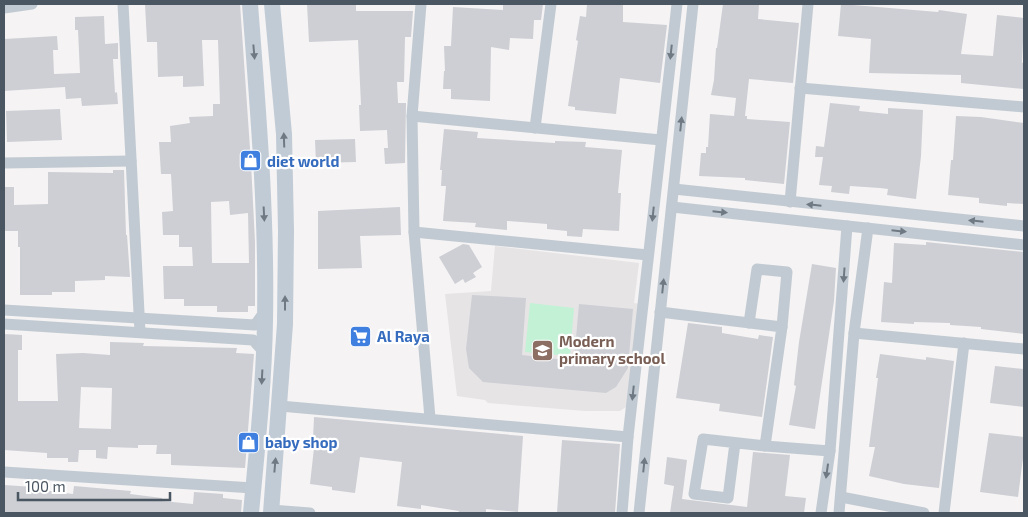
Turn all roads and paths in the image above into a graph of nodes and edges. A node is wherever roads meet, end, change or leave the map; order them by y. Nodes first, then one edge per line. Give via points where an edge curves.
1 (32, 4) edge
2 (123, 4) edge
3 (250, 4) edge
4 (272, 4) edge
5 (421, 4) edge
6 (551, 4) edge
7 (677, 4) edge
8 (693, 4) edge
9 (808, 4) edge
10 (4, 8) edge
11 (800, 88) junction
12 (1024, 107) edge
13 (412, 116) junction
14 (535, 128) junction
15 (661, 140) junction
16 (131, 161) junction
17 (4, 163) edge
18 (674, 189) junction
19 (790, 202) junction
20 (672, 207) junction
21 (848, 226) junction
22 (1024, 226) edge
23 (868, 228) junction
24 (414, 232) junction
25 (1024, 245) edge
26 (648, 255) junction
27 (4, 310) edge
28 (265, 311) junction
29 (660, 312) junction
30 (139, 319) junction
31 (749, 323) junction
32 (4, 324) edge
33 (782, 327) junction
34 (140, 332) junction
35 (854, 333) junction
36 (964, 343) junction
37 (1024, 349) edge
38 (264, 352) junction
39 (280, 406) junction
40 (430, 418) junction
41 (628, 436) junction
42 (735, 443) junction
43 (765, 446) junction
44 (830, 451) junction
45 (4, 472) edge
46 (253, 488) junction
47 (841, 497) junction
48 (271, 512) edge
49 (251, 513) edge
50 (310, 513) edge
51 (622, 513) edge
52 (639, 513) edge
53 (821, 513) edge
54 (839, 513) edge
55 (924, 513) edge
56 (944, 513) edge

1 - 10 street
2 - 16 street
3 -> 28 main road via 265,227
39 -> 4 main road via 286,221 284,134
5 - 13 street
6 - 14 street
7 -> 15 street
18 -> 8 street
9 - 11 street
11 - 12 street
11 - 19 street
13 - 14 street
13 - 24 street
14 - 15 street
15 -> 26 street
16 - 17 street
16 - 30 street
18 - 19 street
18 - 20 street
22 -> 19 street
20 -> 21 street
29 -> 20 street
21 - 23 street
21 -> 44 street
23 -> 25 street
23 - 35 street
24 - 26 street
24 - 40 street
26 -> 41 street
27 - 30 street
28 - 30 street via 255,325
28 - 38 main road
29 - 31 street
52 -> 29 street
30 - 34 street
31 - 33 street
31 - 33 street via 757,269 788,272
32 - 34 street
33 - 43 street
34 - 38 street via 253,340
35 - 36 street
35 - 47 street
36 - 37 street
36 - 56 street
38 -> 46 main road
39 - 40 street
48 -> 39 main road
40 - 41 street
41 - 51 street
42 - 42 street via 703,438 694,494 728,498
42 - 43 street
43 - 44 street
44 -> 53 street
45 - 46 street
46 - 49 main road
47 - 54 street
47 - 55 street
48 - 50 street

